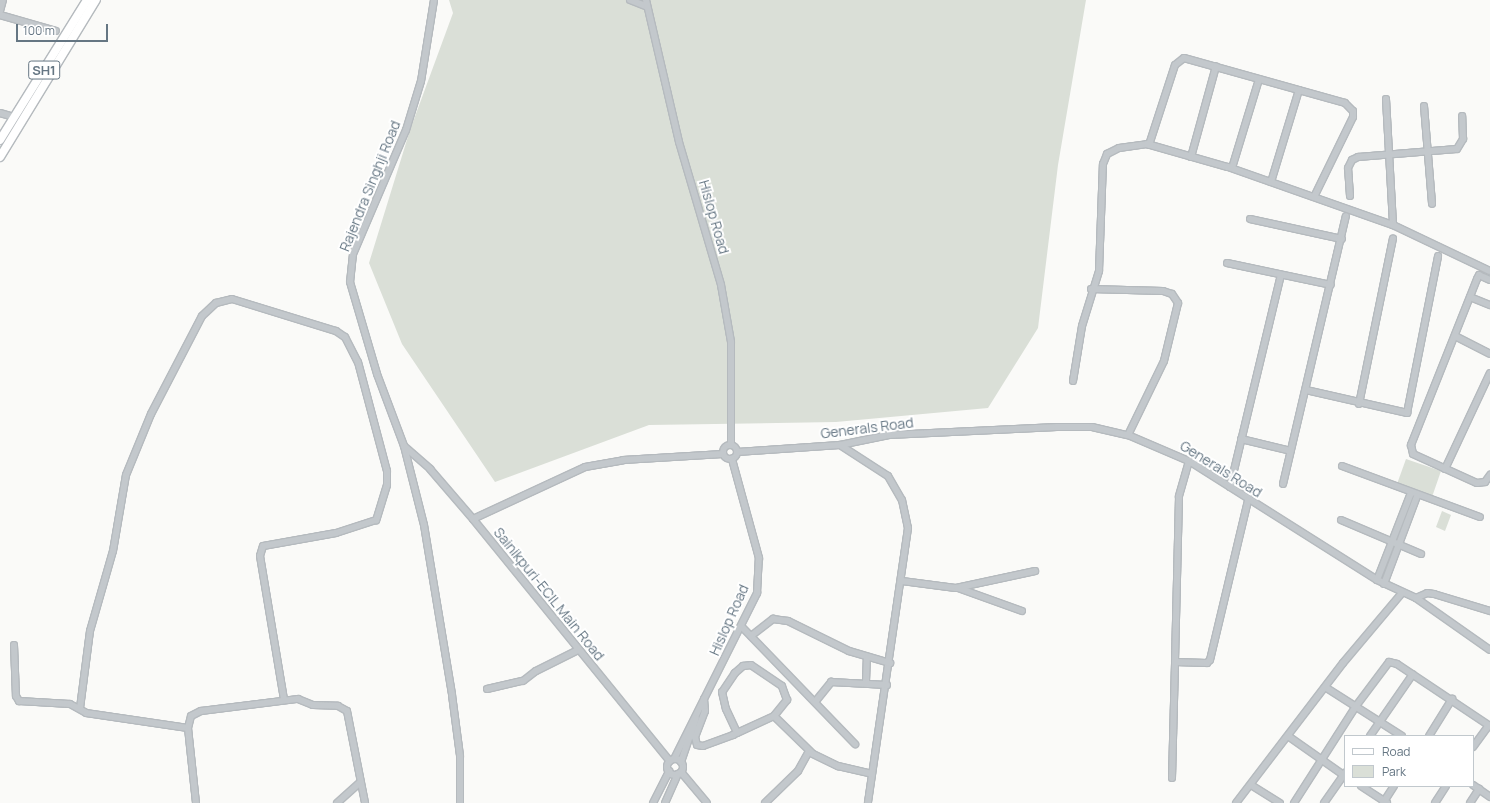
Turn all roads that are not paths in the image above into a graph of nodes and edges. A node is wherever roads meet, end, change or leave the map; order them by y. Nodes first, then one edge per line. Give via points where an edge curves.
1 (3, 0) edge
2 (87, 0) edge
3 (96, 0) edge
4 (434, 0) edge
5 (630, 0) edge
6 (646, 3) edge
7 (0, 11) edge
8 (0, 15) edge
9 (56, 31) dead end
10 (1216, 66) junction
11 (1259, 79) junction
12 (1299, 90) junction
13 (1386, 99) dead end
14 (1424, 106) dead end
15 (0, 113) edge
16 (1462, 116) dead end
17 (14, 117) junction
18 (0, 140) edge
19 (1149, 145) junction
20 (1428, 151) junction
21 (1389, 154) junction
22 (0, 157) edge
23 (1191, 157) junction
24 (1232, 168) junction
25 (1272, 182) junction
26 (1350, 196) dead end
27 (1314, 197) junction
28 (1432, 204) dead end
29 (1346, 216) dead end
30 (1250, 219) dead end
31 (1393, 225) junction
32 (1393, 238) dead end
33 (1342, 239) junction
34 (1438, 256) dead end
35 (1227, 263) dead end
36 (1490, 271) edge
37 (1281, 275) junction
38 (1490, 280) edge
39 (1331, 285) junction
40 (1091, 289) junction
41 (1470, 297) junction
42 (1490, 305) edge
43 (1455, 336) junction
44 (1490, 354) edge
45 (1490, 374) edge
46 (1073, 381) dead end
47 (1306, 390) junction
48 (1359, 404) junction
49 (1128, 435) junction
50 (1241, 440) junction
51 (731, 445) junction
52 (840, 445) junction
53 (404, 446) junction
54 (1291, 451) junction
55 (737, 452) junction
56 (723, 454) junction
57 (732, 459) junction
58 (1189, 461) junction
59 (1342, 466) dead end
60 (1445, 469) junction
61 (1490, 475) edge
62 (1283, 484) dead end
63 (1230, 486) junction
64 (1414, 494) junction
65 (1248, 500) junction
66 (1480, 517) dead end
67 (473, 519) junction
68 (1341, 520) dead end
69 (1392, 542) junction
70 (1400, 545) junction
71 (1421, 554) dead end
72 (1035, 572) dead end
73 (1377, 580) junction
74 (902, 581) junction
75 (1384, 584) junction
76 (956, 588) junction
77 (1402, 593) junction
78 (1416, 598) junction
79 (1022, 611) dead end
80 (1490, 611) edge
81 (742, 627) junction
82 (751, 636) junction
83 (14, 645) dead end
84 (578, 650) junction
85 (1490, 650) edge
86 (867, 658) junction
87 (1175, 662) junction
88 (890, 663) junction
89 (1413, 674) junction
90 (866, 682) junction
91 (887, 685) junction
92 (1325, 687) junction
93 (487, 689) dead end
94 (704, 699) junction
95 (1452, 699) junction
96 (284, 700) junction
97 (815, 702) junction
98 (1356, 706) junction
99 (80, 708) junction
100 (697, 714) junction
101 (774, 716) junction
102 (1381, 721) junction
103 (1489, 725) edge
104 (188, 728) junction
105 (737, 734) junction
106 (1371, 735) edge
107 (1401, 735) edge
108 (1430, 735) edge
109 (1288, 736) junction
110 (855, 744) dead end
111 (1474, 747) edge
112 (809, 750) junction
113 (672, 760) junction
114 (1323, 761) junction
115 (681, 762) junction
116 (669, 771) junction
117 (680, 773) junction
118 (872, 774) junction
119 (1344, 775) edge
120 (1172, 778) dead end
121 (360, 783) junction
122 (1251, 785) junction
123 (1474, 786) edge
124 (1362, 787) edge
125 (1393, 787) edge
126 (1445, 787) edge
127 (1479, 790) junction
128 (1490, 797) edge
129 (1384, 802) edge
130 (196, 803) edge
131 (337, 803) edge
132 (365, 803) edge
133 (460, 803) edge
134 (653, 803) edge
135 (665, 803) edge
136 (707, 803) edge
137 (765, 803) edge
138 (868, 803) edge
139 (1236, 803) edge
140 (1280, 803) edge
141 (1294, 803) edge
142 (1324, 803) edge
143 (1434, 803) edge
144 (1470, 803) edge

1 - 7 street
2 - 17 main road, SH1
3 - 22 main road, SH1
4 - 53 street, Rajendra Singhji Road via 421,81 406,130 354,254 350,282 377,374
5 - 6 street
6 - 51 street, Hislop Road via 679,142 721,286 731,342
8 - 9 street
10 - 11 street
10 - 19 street via 1179,60
10 - 23 street
11 - 12 street
11 - 24 street
12 - 25 street
12 - 27 street via 1345,103 1353,111
13 - 21 street
14 - 20 street
15 - 17 street
16 - 20 street via 1461,146
17 - 18 main road, SH1
19 - 23 street
19 - 40 street via 1112,150 1104,160 1100,271
20 - 21 street
20 - 28 street
21 - 26 street via 1352,160 1348,168
21 - 31 street
23 - 24 street
24 - 25 street
25 - 27 street
27 - 31 street
29 - 33 street
30 - 33 street
31 - 36 street
32 - 48 street
33 - 39 street
34 - 48 street via 1409,410 1404,414
35 - 37 street
37 - 39 street
37 - 50 street
38 - 41 street via 1479,275
39 - 47 street
40 - 46 street
40 - 49 street via 1163,291 1172,294 1178,303 1164,361
41 - 42 street
41 - 43 street
43 - 44 street
43 - 60 street via 1411,445 1413,454
45 - 60 street
47 - 48 street
47 - 54 street
49 - 52 street, Generals Road via 1092,427 1057,427 890,435
49 - 58 street, Generals Road
50 - 54 street
50 - 63 street
51 - 55 street
51 - 56 street via 724,447
52 - 55 street, Generals Road
52 - 74 street via 880,468 902,500 908,528
53 - 67 street, Sainikpuri-ECIL Main Road via 430,469
53 - 133 street, Rajendra Singhji Road via 424,524 442,623 460,756
54 - 62 street
55 - 57 street
56 - 57 street
56 - 67 street via 623,460 585,467
57 - 81 street, Hislop Road via 759,558 757,593
58 - 63 street, Generals Road
58 - 87 street via 1179,497
59 - 64 street
60 - 61 street via 1478,483 1485,482
63 - 65 street, Generals Road
64 - 66 street
64 - 69 street
64 - 70 street
65 - 73 street, Generals Road
65 - 87 street via 1210,660 1207,663
67 - 84 street, Sainikpuri-ECIL Main Road
68 - 69 street
69 - 70 street
69 - 73 street
70 - 71 street
70 - 75 street
72 - 76 street
73 - 75 street, Generals Road
74 - 76 street
74 - 88 street
75 - 77 street, Generals Road
76 - 79 street
77 - 78 street, Generals Road
77 - 92 street
78 - 80 street via 1427,593
78 - 85 street, Generals Road
81 - 82 street
81 - 94 street, Hislop Road
82 - 86 street via 773,619 788,621
82 - 97 street
83 - 99 street via 17,699 70,704
84 - 93 street via 536,671 523,681
84 - 113 street, Sainikpuri-ECIL Main Road
86 - 88 street
86 - 90 street
87 - 120 street
88 - 91 street
89 - 95 street
89 - 98 street via 1389,662
89 - 102 street
90 - 91 street
90 - 97 street via 831,682
91 - 118 street
92 - 98 street
92 - 109 street
94 - 100 street, Hislop Road
94 - 105 street via 705,711 696,737 697,745 703,746
95 - 103 street
95 - 108 street
96 - 99 street via 260,556 263,546 336,532 376,520 387,485 387,471 358,362 345,337 336,331 232,299 216,303 202,316 151,414 126,475 113,551 90,631
96 - 104 street via 201,711 192,716
96 - 121 street via 298,699 313,705 338,706 347,711
97 - 110 street
98 - 102 street
98 - 114 street
99 - 104 street via 86,713
100 - 113 street, Hislop Road
100 - 115 street
101 - 105 street
101 - 105 street via 787,700 786,691 761,669 743,666 723,689 726,709
101 - 112 street
102 - 106 street
102 - 107 street
103 - 111 street
104 - 130 street
109 - 114 street
109 - 122 street
112 - 118 street via 838,766
112 - 137 street via 798,772
113 - 115 street
113 - 116 street
114 - 119 street
114 - 141 street
115 - 117 street
116 - 117 street
116 - 134 street
117 - 135 street
117 - 136 street
118 - 138 street
119 - 142 street
121 - 131 street
121 - 132 street
122 - 139 street
122 - 140 street
123 - 127 street
124 - 129 street
125 - 129 street
126 - 143 street
127 - 128 street
127 - 144 street

